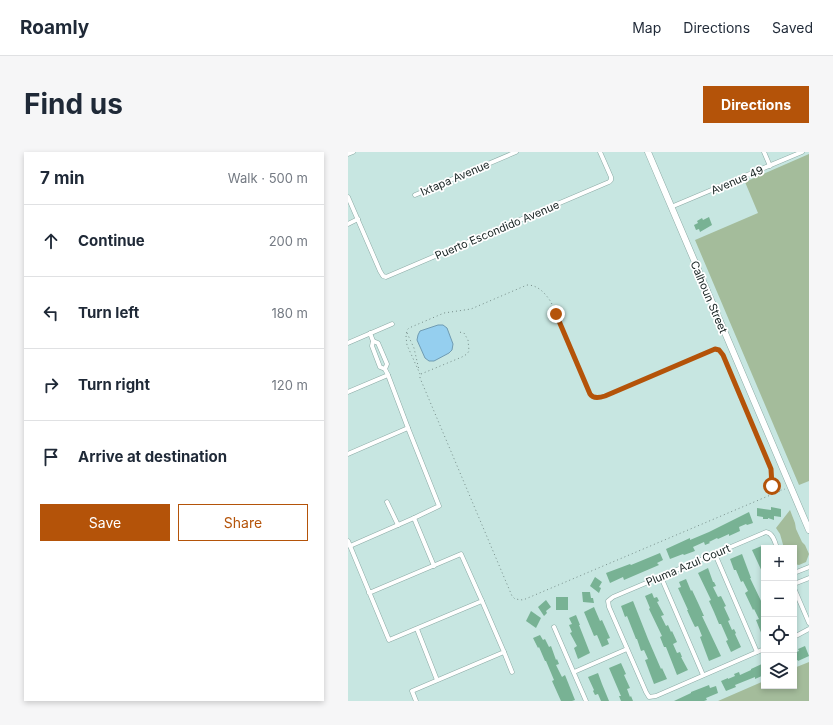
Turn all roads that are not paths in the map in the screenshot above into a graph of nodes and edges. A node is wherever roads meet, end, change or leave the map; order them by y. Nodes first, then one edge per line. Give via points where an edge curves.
1 (353, 152) edge
2 (516, 152) edge
3 (600, 152) edge
4 (648, 152) edge
5 (764, 152) edge
6 (802, 152) edge
7 (348, 154) edge
8 (770, 166) junction
9 (416, 195) dead end
10 (348, 197) edge
11 (671, 207) junction
12 (358, 219) junction
13 (348, 224) edge
14 (392, 324) dead end
15 (370, 333) junction
16 (373, 341) junction
17 (348, 343) edge
18 (383, 354) junction
19 (376, 357) junction
20 (385, 369) junction
21 (388, 375) junction
22 (348, 392) edge
23 (408, 428) junction
24 (348, 454) edge
25 (387, 502) dead end
26 (414, 518) junction
27 (398, 525) junction
28 (809, 530) edge
29 (349, 544) edge
30 (776, 545) edge
31 (715, 554) junction
32 (434, 566) junction
33 (809, 567) edge
34 (797, 572) edge
35 (661, 577) junction
36 (809, 578) edge
37 (797, 583) edge
38 (369, 593) junction
39 (797, 595) edge
40 (482, 601) junction
41 (809, 623) edge
42 (554, 627) dead end
43 (416, 629) junction
44 (809, 629) edge
45 (797, 635) edge
46 (627, 649) junction
47 (761, 650) edge
48 (504, 652) junction
49 (757, 652) junction
50 (512, 672) dead end
51 (574, 672) junction
52 (703, 675) junction
53 (438, 680) junction
54 (416, 701) edge
55 (586, 701) edge

1 - 7 street
2 - 9 street, Ixtapa Avenue
3 - 12 street, Puerto Escondido Avenue via 610,180 605,184 390,275 383,276 380,271
4 - 11 street, Calhoun Street
5 - 8 street
6 - 8 street, Avenue 49
8 - 11 street, Avenue 49
10 - 12 street
11 - 28 street, Calhoun Street
12 - 13 street
14 - 15 street
15 - 16 street
15 - 17 street
16 - 18 street via 378,343
16 - 19 street
18 - 19 street
18 - 20 street via 387,364
19 - 20 street via 380,366
20 - 21 street
21 - 22 street
21 - 23 street
23 - 24 street
23 - 26 street via 440,506
25 - 27 street
26 - 27 street
26 - 32 street
27 - 29 street
29 - 38 street
30 - 31 street, Pluma Azul Court via 769,532
31 - 35 street, Pluma Azul Court
31 - 49 street
32 - 38 street
32 - 40 street via 460,554
33 - 34 street
35 - 46 street, Pluma Azul Court via 608,601
35 - 52 street
36 - 37 street
38 - 43 street via 390,640
39 - 41 street
40 - 43 street
40 - 48 street
42 - 51 street
43 - 53 street
44 - 45 street
46 - 51 street
46 - 52 street via 649,697
47 - 49 street
48 - 50 street
48 - 53 street
49 - 52 street
51 - 55 street
53 - 54 street via 412,691

